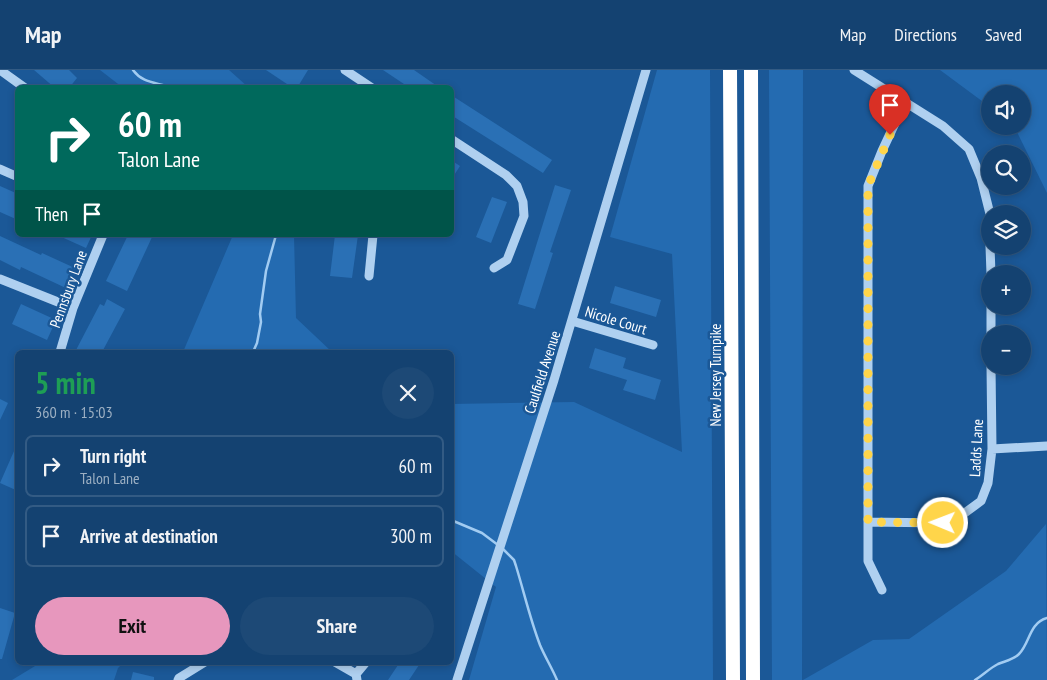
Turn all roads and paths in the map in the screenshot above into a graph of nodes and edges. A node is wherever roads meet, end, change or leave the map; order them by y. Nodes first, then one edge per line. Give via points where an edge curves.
1 (0, 70) edge
2 (345, 70) edge
3 (646, 70) edge
4 (730, 70) edge
5 (751, 70) edge
6 (854, 70) edge
7 (21, 85) edge
8 (368, 85) edge
9 (905, 102) junction
10 (454, 141) edge
11 (0, 169) edge
12 (15, 176) edge
13 (988, 205) edge
14 (102, 237) edge
15 (374, 237) edge
16 (494, 268) dead end
17 (369, 276) dead end
18 (1, 282) edge
19 (73, 308) junction
20 (572, 321) junction
21 (653, 345) dead end
22 (61, 350) edge
23 (991, 375) edge
24 (1047, 446) edge
25 (992, 449) junction
26 (868, 522) junction
27 (882, 590) dead end
28 (200, 665) edge
29 (339, 665) edge
30 (364, 665) edge
31 (357, 677) edge
32 (178, 680) edge
33 (457, 680) edge
34 (733, 680) edge
35 (753, 680) edge

1 - 7 street
2 - 8 street
3 - 20 street, Caulfield Avenue
4 - 34 highway, New Jersey Turnpike
5 - 35 highway
6 - 9 street
9 - 13 street via 943,126 969,149
9 - 26 street via 868,186
10 - 16 street via 506,175 517,186 523,202 524,216 507,260
11 - 12 street
14 - 19 street, Pennsbury Lane
15 - 17 street
18 - 19 street
19 - 22 street, Pennsbury Lane
20 - 21 street, Nicole Court
20 - 33 street, Caulfield Avenue
23 - 25 street, Ladds Lane
24 - 25 street
25 - 26 street, Ladds Lane via 988,483 981,501 962,515 943,523
26 - 27 street via 868,562
28 - 32 street
29 - 31 street
30 - 31 street

